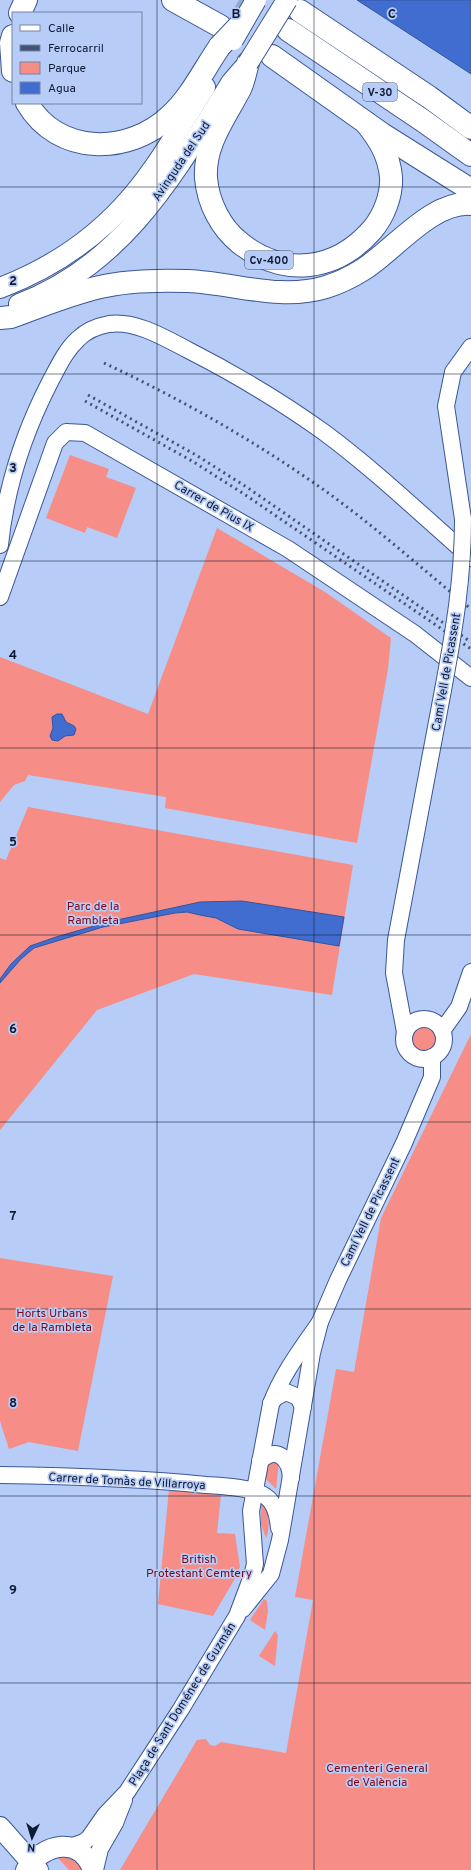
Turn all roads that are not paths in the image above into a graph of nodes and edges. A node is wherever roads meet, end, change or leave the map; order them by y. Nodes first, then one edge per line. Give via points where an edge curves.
1 (26, 0) edge
2 (256, 0) edge
3 (174, 1) edge
4 (293, 6) edge
5 (20, 12) edge
6 (288, 30) tunnel mouth
7 (227, 37) junction
8 (12, 43) edge
9 (272, 56) dead end
10 (12, 60) edge
11 (248, 63) junction
12 (28, 104) edge
13 (366, 123) junction
14 (471, 128) edge
15 (471, 155) edge
16 (471, 190) edge
17 (471, 204) edge
18 (0, 288) edge
19 (0, 312) edge
20 (0, 318) edge
21 (471, 348) edge
22 (0, 545) edge
23 (18, 550) junction
24 (471, 558) edge
25 (0, 574) edge
26 (0, 597) edge
27 (466, 674) edge
28 (471, 686) edge
29 (471, 972) edge
30 (400, 1000) junction
31 (417, 1020) junction
32 (438, 1026) junction
33 (406, 1032) junction
34 (426, 1058) junction
35 (320, 1322) junction
36 (271, 1404) junction
37 (303, 1407) junction
38 (260, 1461) junction
39 (0, 1475) edge
40 (291, 1479) junction
41 (254, 1492) junction
42 (280, 1540) junction
43 (237, 1616) junction
44 (127, 1792) junction
45 (0, 1827) edge
46 (67, 1848) junction
47 (32, 1867) edge
48 (94, 1870) edge

1 - 5 highway
2 - 7 main road, Avinguda del Sud, bridge
3 - 7 highway
4 - 11 main road, Avinguda del Sud, bridge
4 - 14 highway, V-30
6 - 15 highway, V-30
7 - 12 highway via 171,116 154,130 135,139 101,145 76,142 47,126
7 - 18 main road, Avinguda del Sud via 160,158 142,185 120,210 88,240 68,254
8 - 10 highway
9 - 13 highway
11 - 13 highway, Cv-400 via 241,87 214,134 206,178 210,200 230,235 266,260 285,265 325,263 344,255 361,242 375,226 383,214 391,178 381,143
11 - 19 main road, Avinguda del Sud via 231,83 164,188 118,241 68,279
13 - 16 highway
17 - 20 highway via 448,207 429,218 365,268 326,287 305,292 280,292 190,281 144,281 101,287 11,317
21 - 30 street, Camí Vell de Picassent, bridge via 453,372 446,406 463,519 462,560 459,596 443,690 396,940 394,973
22 - 24 street via 7,498 21,446 38,404 56,370 79,338 97,327 118,324 140,329 175,344 230,372 289,408 358,459
23 - 25 street, Carrer de Pius IX
23 - 26 street, Carrer de Pius IX
23 - 27 street, Carrer de Pius IX via 55,443 66,432 85,433 288,549 415,634
27 - 28 street, Carrer de Pius IX
29 - 32 street via 459,1007
30 - 31 street, Camí Vell de Picassent
30 - 33 street, Camí Vell de Picassent
31 - 32 street via 423,1019
31 - 33 street
32 - 34 street via 444,1043 441,1049
33 - 34 street via 404,1043 407,1049 415,1057
34 - 35 street, Camí Vell de Picassent via 421,1102
35 - 36 street, Plaça de Sant Doménec de Guzmán via 295,1357
35 - 37 street, Plaça de Sant Doménec de Guzmán
36 - 37 street via 276,1397 286,1392 298,1397
36 - 38 street, Plaça de Sant Doménec de Guzmán
37 - 40 street, Plaça de Sant Doménec de Guzmán
38 - 40 street via 271,1454 280,1454 287,1461
38 - 41 street, Plaça de Sant Doménec de Guzmán
39 - 41 street, Carrer de Tomàs de Villarroya via 141,1479 215,1485
40 - 42 street, Plaça de Sant Doménec de Guzmán
41 - 42 street via 267,1497 276,1511
41 - 43 street, Plaça de Sant Doménec de Guzmán via 251,1512 254,1564
42 - 43 street, Plaça de Sant Doménec de Guzmán via 271,1574
43 - 44 street, Plaça de Sant Doménec de Guzmán
44 - 46 street, Plaça de Sant Doménec de Guzmán via 105,1815 89,1838
44 - 48 street, Plaça de Sant Doménec de Guzmán via 100,1849
45 - 47 main road
46 - 47 main road via 46,1850
46 - 48 main road via 88,1857

